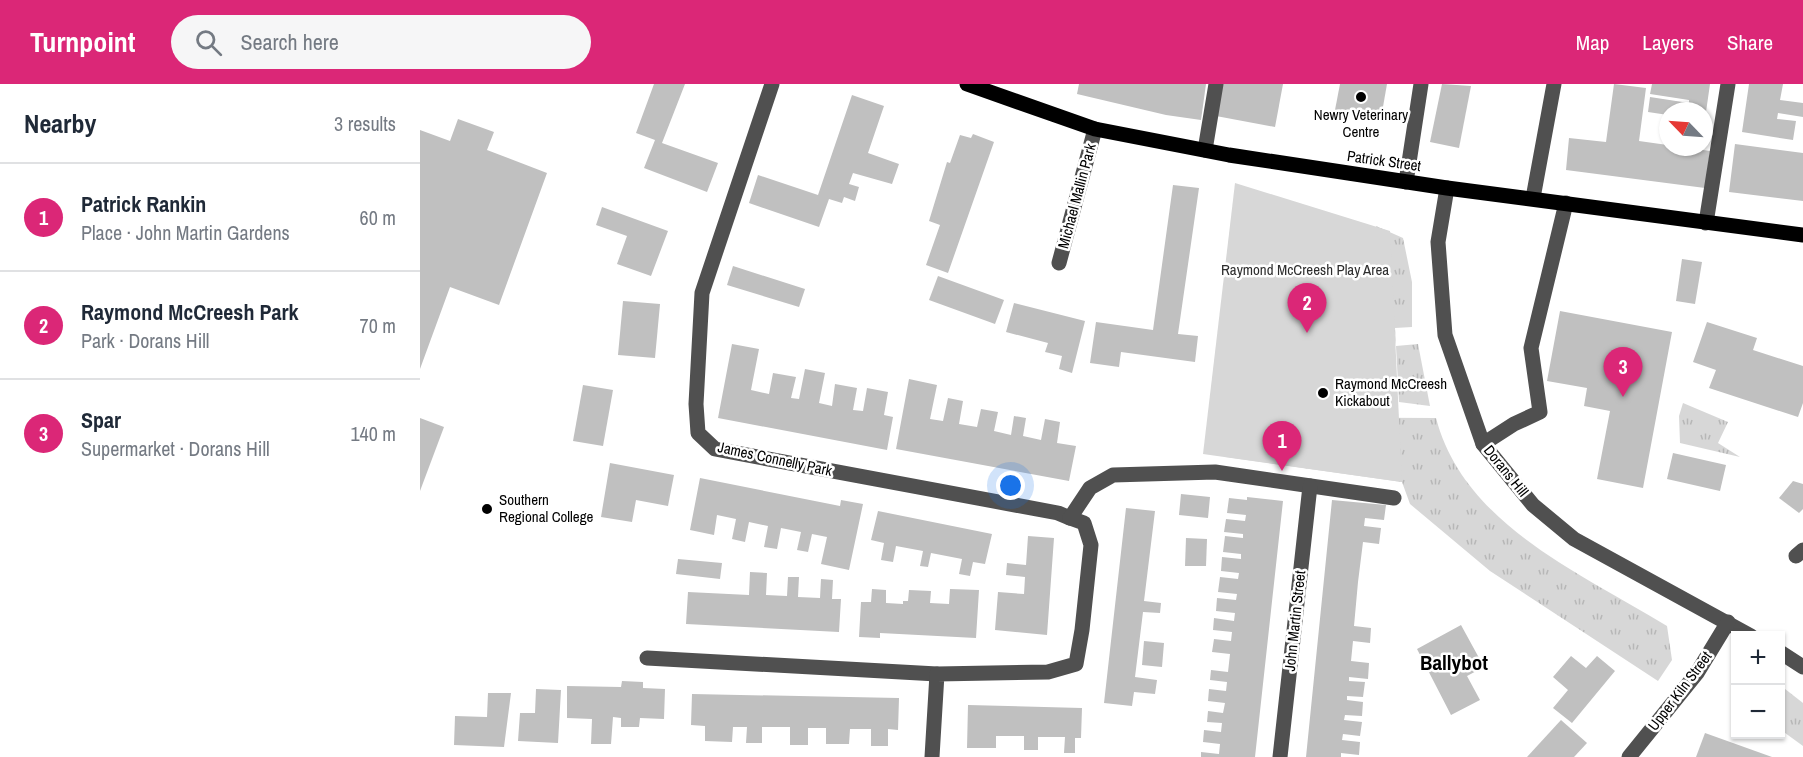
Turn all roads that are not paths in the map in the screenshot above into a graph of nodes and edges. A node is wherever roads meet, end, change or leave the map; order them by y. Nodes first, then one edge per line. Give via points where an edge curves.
1 (772, 84) edge
2 (967, 84) edge
3 (1215, 84) edge
4 (1421, 84) edge
5 (1554, 84) edge
6 (1728, 84) edge
7 (1095, 129) junction
8 (1205, 150) junction
9 (1406, 182) junction
10 (1447, 188) junction
11 (1533, 198) junction
12 (1566, 202) junction
13 (1706, 223) junction
14 (1803, 235) edge
15 (1059, 263) dead end
16 (1483, 444) junction
17 (1310, 486) junction
18 (1394, 498) dead end
19 (1070, 518) junction
20 (1728, 622) junction
21 (1743, 631) edge
22 (1785, 655) edge
23 (647, 658) dead end
24 (1803, 667) edge
25 (937, 674) junction
26 (932, 757) edge
27 (1280, 757) edge
28 (1629, 757) edge

1 - 19 street, James Connelly Park via 702,293 698,433 714,449
2 - 7 main road, Patrick Street
3 - 8 street
4 - 9 street
5 - 11 street
6 - 13 street
7 - 8 main road, Patrick Street
7 - 15 street, Michael Mallin Park
8 - 9 main road, Patrick Street
9 - 10 main road, Patrick Street
10 - 11 main road, Patrick Street
10 - 16 street, Dorans Hill via 1438,242 1445,335
11 - 12 main road, Patrick Street
12 - 13 main road, Patrick Street
12 - 16 street via 1531,348 1540,412
13 - 14 main road, Patrick Street
16 - 20 street, Dorans Hill via 1533,505 1574,539
17 - 18 street
17 - 19 street via 1215,472 1113,475 1090,488
17 - 27 street, John Martin Street
19 - 25 street via 1084,523 1091,545 1076,664 1048,672
20 - 21 street, Dorans Hill
20 - 28 street, Upper Kiln Street via 1697,673
22 - 24 street
23 - 25 street
25 - 26 street

